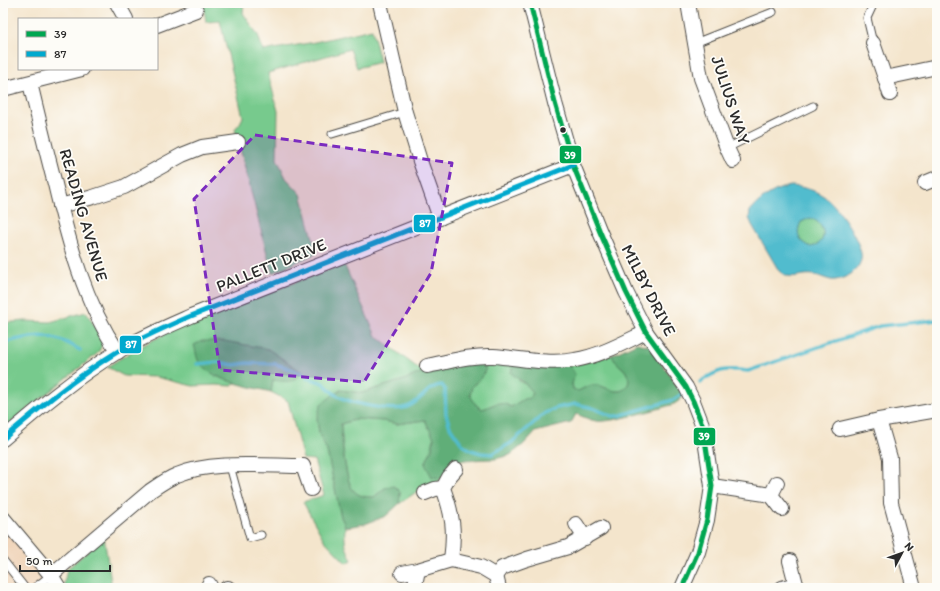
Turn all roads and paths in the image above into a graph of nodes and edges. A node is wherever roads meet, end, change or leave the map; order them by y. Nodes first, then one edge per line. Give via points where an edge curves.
1 (117, 3) edge
2 (380, 3) edge
3 (530, 3) edge
4 (688, 3) edge
5 (874, 3) edge
6 (196, 10) dead end
7 (773, 12) dead end
8 (125, 18) edge
9 (158, 25) edge
10 (695, 43) junction
11 (873, 44) joint
12 (937, 67) edge
13 (78, 70) edge
14 (885, 78) junction
15 (30, 83) junction
16 (3, 89) edge
17 (890, 94) dead end
18 (813, 106) dead end
19 (405, 112) junction
20 (332, 134) dead end
21 (238, 142) dead end
22 (727, 148) junction
23 (733, 161) dead end
24 (573, 165) junction
25 (60, 206) junction
26 (440, 218) junction
27 (646, 332) junction
28 (118, 352) junction
29 (427, 366) dead end
30 (937, 410) edge
31 (879, 420) junction
32 (840, 429) dead end
33 (3, 439) edge
34 (230, 466) junction
35 (456, 469) dead end
36 (712, 486) junction
37 (443, 488) junction
38 (311, 489) dead end
39 (425, 493) dead end
40 (782, 509) dead end
41 (4, 522) edge
42 (576, 524) dead end
43 (601, 528) dead end
44 (261, 535) dead end
45 (585, 538) junction
46 (3, 560) edge
47 (451, 560) junction
48 (790, 561) dead end
49 (418, 570) junction
50 (402, 573) dead end
51 (51, 575) junction
52 (498, 582) edge
53 (415, 585) dead end
54 (796, 586) edge
55 (25, 588) edge
56 (34, 588) edge
57 (59, 588) edge
58 (682, 588) edge
59 (782, 588) edge
60 (914, 588) edge

1 - 8 street
2 - 19 street
3 - 24 street, MILBY DRIVE
4 - 10 street, JULIUS WAY
5 - 11 lane via 867,18
6 - 9 street
7 - 10 lane
10 - 22 street, JULIUS WAY via 701,78
11 - 14 street
12 - 14 street
13 - 15 street
14 - 17 street
15 - 16 street
15 - 25 street, READING AVENUE
18 - 22 lane
19 - 20 lane
19 - 26 street
21 - 25 street via 202,147 182,155 124,187
22 - 23 street, JULIUS WAY
24 - 26 street, PALLETT DRIVE
24 - 27 street, MILBY DRIVE via 611,258
25 - 28 street, READING AVENUE via 81,280 91,305
26 - 28 street, PALLETT DRIVE via 191,316
27 - 29 street via 614,348 574,361 478,356
27 - 36 street, MILBY DRIVE via 693,401 703,427
28 - 33 street, PALLETT DRIVE via 44,404
30 - 31 street
31 - 32 street
31 - 60 street via 890,458 891,503
34 - 38 street via 303,466
34 - 44 lane via 250,538
34 - 51 street via 192,470 163,481
35 - 37 street
36 - 40 street via 774,489
36 - 58 street, MILBY DRIVE via 707,520 698,552
37 - 39 street
37 - 47 street via 453,520
41 - 51 street
42 - 45 street
43 - 45 street
45 - 52 street via 568,547 502,568
46 - 55 lane
47 - 49 street
47 - 52 street via 481,567
48 - 54 street
49 - 50 street
49 - 53 street
51 - 56 lane
51 - 57 street
54 - 59 street

